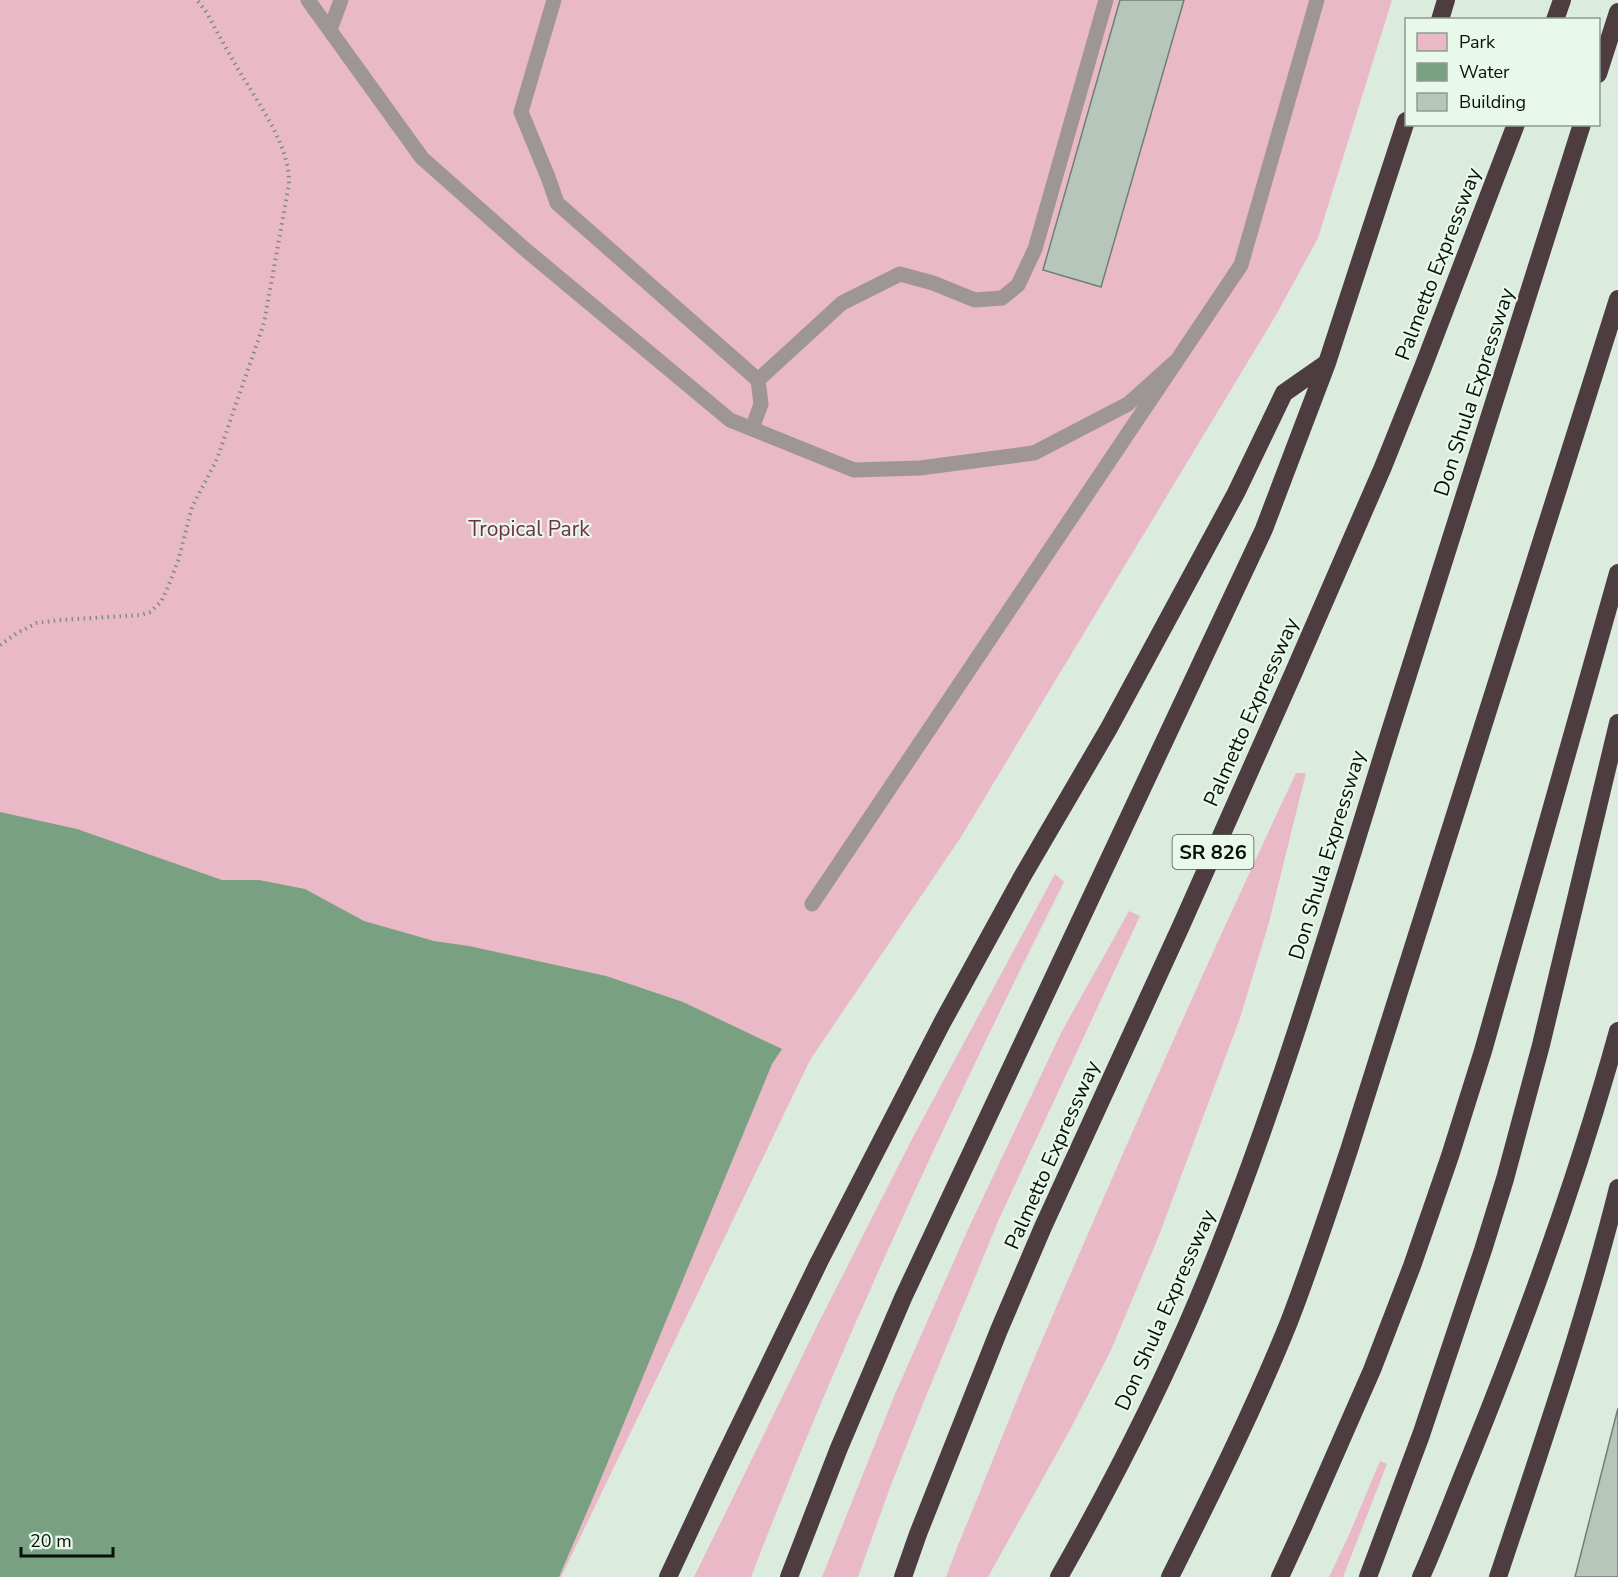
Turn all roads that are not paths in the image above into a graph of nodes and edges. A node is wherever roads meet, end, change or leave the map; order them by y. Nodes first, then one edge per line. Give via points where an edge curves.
1 (308, 0) edge
2 (341, 0) edge
3 (554, 0) edge
4 (1106, 0) edge
5 (1317, 0) edge
6 (1446, 0) edge
7 (1562, 0) edge
8 (1618, 12) edge
9 (1441, 18) edge
10 (1556, 18) edge
11 (330, 30) junction
12 (1600, 71) edge
13 (1405, 126) edge
14 (1515, 126) edge
15 (1581, 126) edge
16 (1618, 299) edge
17 (1177, 360) junction
18 (1327, 363) junction
19 (758, 380) junction
20 (752, 429) junction
21 (1618, 573) edge
22 (1618, 723) edge
23 (812, 904) dead end
24 (1618, 1031) edge
25 (1618, 1188) edge
26 (668, 1577) edge
27 (789, 1577) edge
28 (903, 1577) edge
29 (1059, 1577) edge
30 (1170, 1577) edge
31 (1280, 1577) edge
32 (1368, 1577) edge
33 (1421, 1577) edge
34 (1497, 1577) edge

1 - 11 lane
2 - 11 lane
3 - 19 lane via 521,112 557,203
4 - 19 lane via 1035,249 1018,285 1002,298 975,300 900,274 842,303
5 - 17 lane via 1241,265
6 - 9 highway
7 - 10 highway
8 - 12 highway
11 - 20 lane via 422,158 730,420
13 - 18 highway
14 - 28 highway, Palmetto Expressway / SR 826 via 1383,467 1038,1238
15 - 29 highway, Don Shula Expressway via 1262,1133 1218,1250 1152,1400
16 - 30 highway via 1317,1244 1257,1397
17 - 20 lane via 1128,404 1034,453 920,468 854,470
17 - 23 lane
18 - 26 highway via 1284,393 1236,493 1109,728 942,1023 819,1262
18 - 27 highway via 1264,529 903,1298
19 - 20 lane via 760,404
21 - 31 highway via 1490,1028 1450,1155 1372,1370
22 - 32 highway via 1508,1167 1439,1382
24 - 33 highway via 1565,1205 1524,1320
25 - 34 highway via 1556,1404

